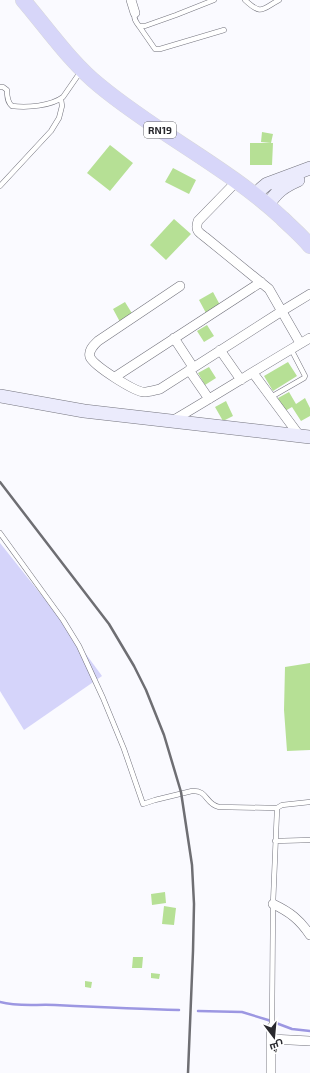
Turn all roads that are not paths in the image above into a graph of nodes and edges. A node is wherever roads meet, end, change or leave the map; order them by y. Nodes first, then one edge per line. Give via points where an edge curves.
1 (23, 0) edge
2 (131, 0) edge
3 (214, 0) edge
4 (245, 0) edge
5 (279, 0) edge
6 (135, 13) joint
7 (139, 26) junction
8 (224, 30) dead end
9 (82, 70) junction
10 (0, 87) edge
11 (61, 99) junction
12 (310, 168) edge
13 (310, 174) edge
14 (237, 181) junction
15 (283, 182) junction
16 (0, 186) edge
17 (256, 195) junction
18 (268, 205) junction
19 (310, 246) edge
20 (261, 282) junction
21 (180, 286) dead end
22 (310, 294) edge
23 (282, 311) junction
24 (174, 338) junction
25 (310, 338) edge
26 (300, 343) junction
27 (290, 348) junction
28 (220, 350) junction
29 (191, 369) junction
30 (253, 373) junction
31 (115, 377) junction
32 (241, 380) junction
33 (0, 396) edge
34 (271, 397) junction
35 (209, 399) junction
36 (172, 421) junction
37 (305, 436) edge
38 (0, 534) edge
39 (310, 802) edge
40 (277, 808) junction
41 (310, 840) edge
42 (276, 841) junction
43 (273, 904) junction
44 (310, 935) edge
45 (272, 1027) joint
46 (271, 1039) junction
47 (310, 1041) edge
48 (271, 1073) edge

1 - 9 main road, RN19
2 - 6 street
3 - 7 lane
4 - 5 lane via 259,10
6 - 7 lane
7 - 8 lane via 155,49
9 - 11 lane
9 - 14 main road, RN19 via 98,86 130,110
10 - 11 lane via 7,90 8,102 12,106 36,106
11 - 16 lane via 59,118 51,131
12 - 15 main road
13 - 15 main road
14 - 17 main road, RN19
14 - 20 street via 196,226 199,232
15 - 17 main road via 267,184
15 - 18 main road
17 - 18 main road, RN19
18 - 19 main road, RN19
20 - 23 street via 269,289
20 - 24 street
21 - 31 street via 92,347 90,357
22 - 23 street
23 - 26 street
23 - 28 street
24 - 29 street
24 - 31 street
25 - 26 street
26 - 27 street
27 - 30 street
27 - 34 lane via 305,376
28 - 29 street
28 - 32 street
29 - 31 street via 160,388 144,392
29 - 35 street
30 - 32 street
30 - 34 street
32 - 35 street
33 - 36 main road via 84,412
34 - 37 street
35 - 36 street
36 - 37 main road
38 - 40 lane via 64,620 79,646 121,742 143,804 198,791 214,806
39 - 40 lane via 282,805
40 - 42 lane
41 - 42 lane
42 - 43 lane
43 - 44 street via 293,915
43 - 45 lane
45 - 46 street
46 - 47 street
46 - 48 street

